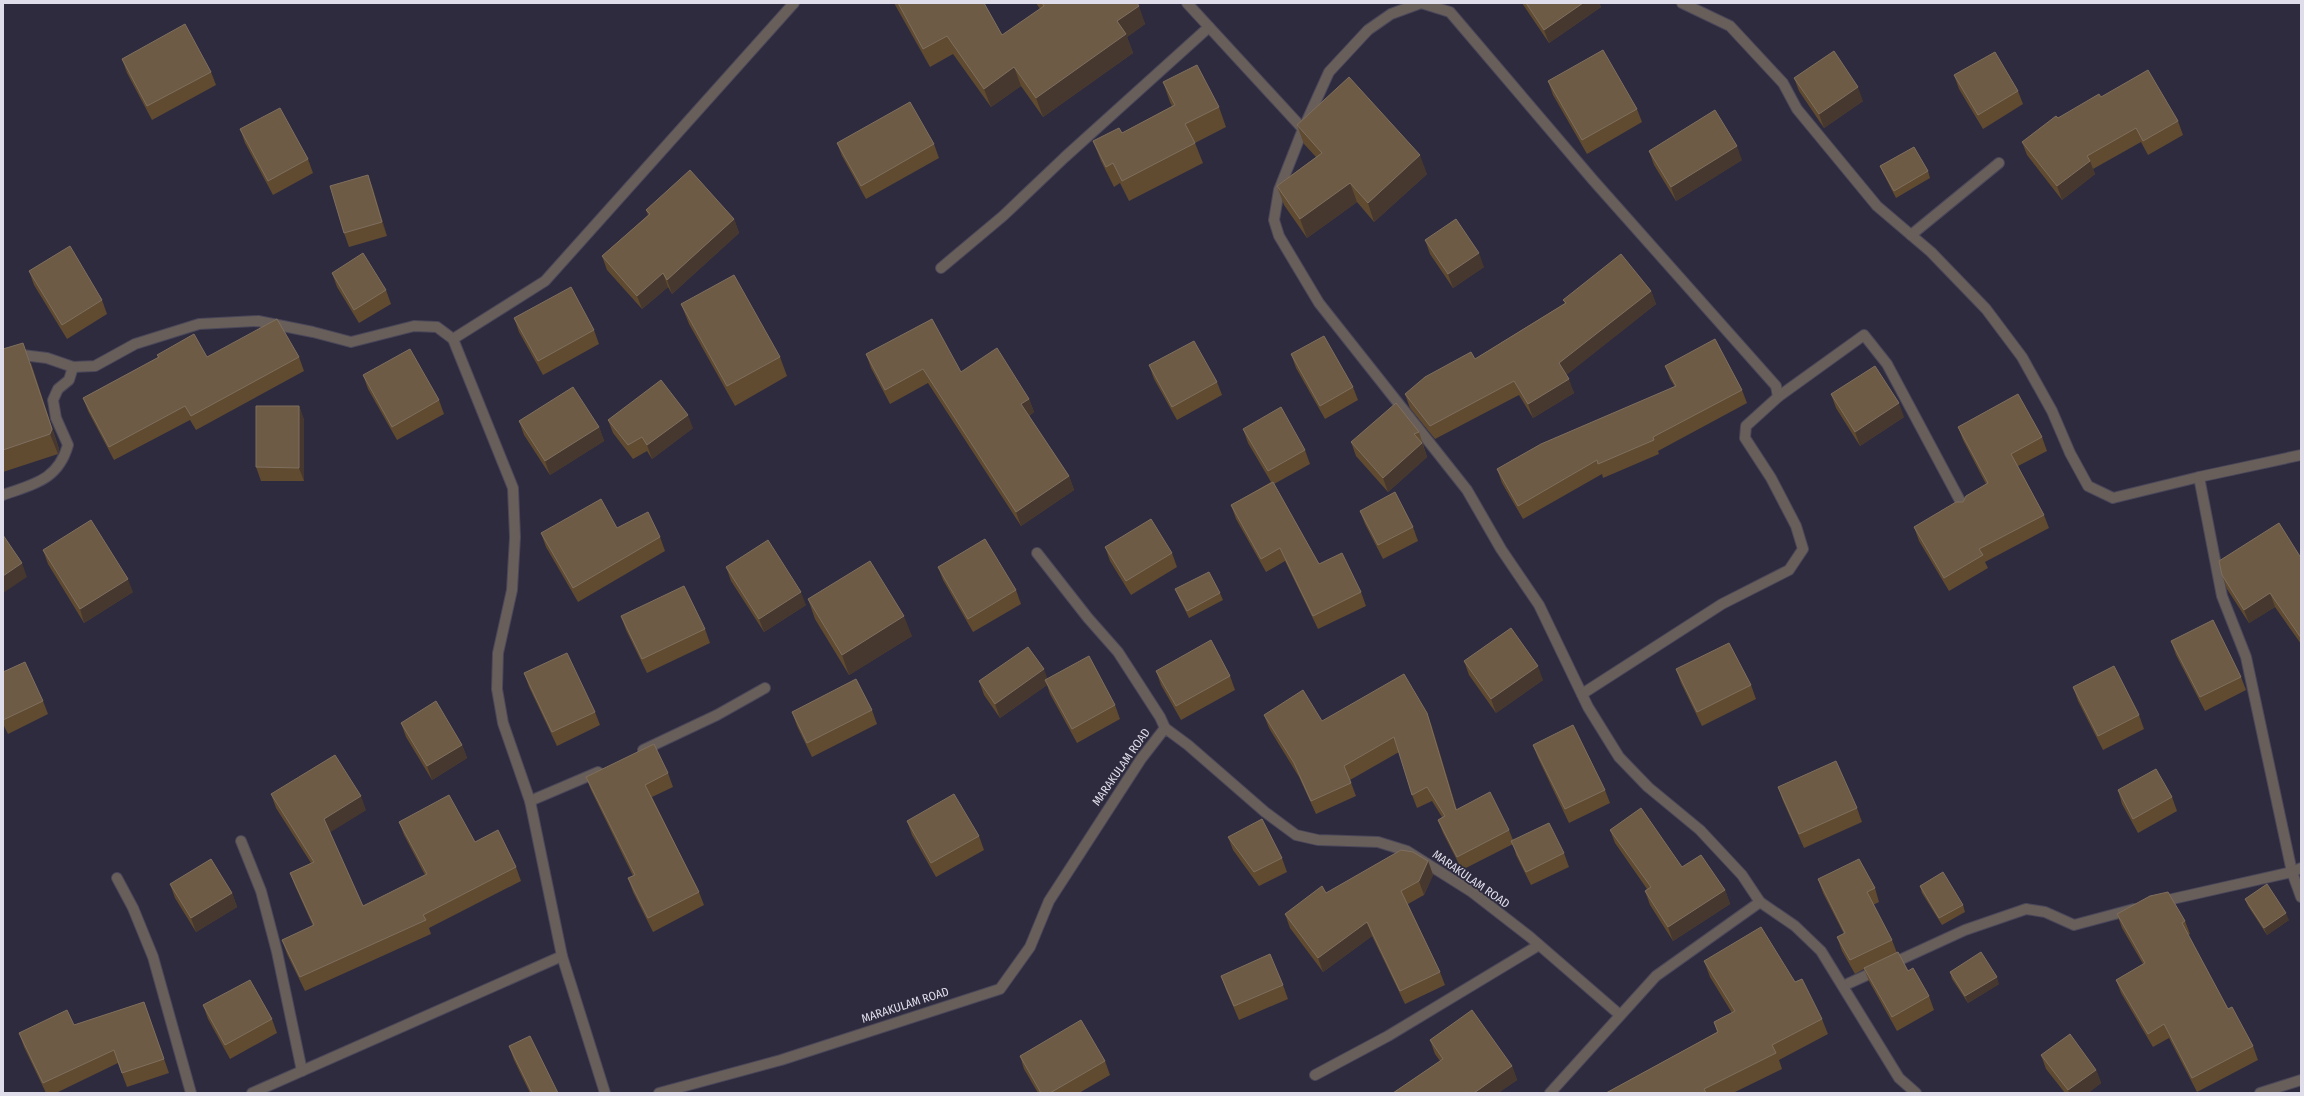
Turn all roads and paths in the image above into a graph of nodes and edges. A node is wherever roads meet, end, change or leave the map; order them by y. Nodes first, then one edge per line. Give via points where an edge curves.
1 (794, 3) edge
2 (1187, 3) edge
3 (1421, 3) edge
4 (1682, 3) edge
5 (1209, 28) junction
6 (1303, 129) junction
7 (1999, 164) dead end
8 (1911, 235) junction
9 (941, 268) dead end
10 (453, 339) junction
11 (3, 358) edge
12 (73, 367) junction
13 (1778, 398) junction
14 (2301, 455) edge
15 (2199, 477) junction
16 (3, 495) edge
17 (1965, 510) edge
18 (1037, 553) dead end
19 (764, 688) dead end
20 (1582, 694) junction
21 (1164, 728) junction
22 (635, 754) edge
23 (608, 767) edge
24 (530, 801) junction
25 (241, 840) dead end
26 (2297, 870) edge
27 (117, 878) dead end
28 (2301, 897) edge
29 (1760, 902) junction
30 (1539, 945) junction
31 (562, 956) junction
32 (1843, 986) junction
33 (1620, 1015) junction
34 (302, 1071) junction
35 (1315, 1075) dead end
36 (2301, 1080) edge
37 (191, 1093) edge
38 (252, 1093) edge
39 (605, 1093) edge
40 (660, 1093) edge
41 (1550, 1093) edge
42 (1916, 1093) edge
43 (2260, 1093) edge

1 - 10 street via 545,281
2 - 5 street
3 - 6 street via 1391,14 1363,35 1329,72
3 - 13 street via 1450,12 1593,180 1771,380 1776,386
4 - 8 street via 1730,26 1783,83 1797,109 1838,161 1877,206
5 - 6 street
5 - 9 street via 1003,216
6 - 20 street via 1279,190 1274,220 1279,236 1319,303 1467,490 1501,549 1539,605
7 - 8 street
8 - 15 street via 1986,309 2022,357 2052,411 2088,486 2113,498
10 - 12 street via 437,328 414,326 351,342 258,321 199,324 135,344 95,366
10 - 24 street via 513,488 515,536 512,590 498,653 497,689 503,723
11 - 12 street via 14,354 47,358
12 - 16 street via 69,380 58,389 53,400 56,418 68,445 63,461 36,484
13 - 17 street via 1864,335 1887,364
13 - 20 street via 1746,426 1745,438 1771,478 1796,526 1803,548 1789,570 1722,604
14 - 15 street
15 - 26 street via 2222,596 2246,658
18 - 21 street via 1118,652 1160,717
19 - 22 street via 717,715
20 - 29 street via 1619,757 1648,787 1700,830 1742,875
21 - 30 street, MARAKULAM ROAD via 1188,745 1265,812 1296,834 1318,840 1378,842 1407,851 1472,892
21 - 40 street, MARAKULAM ROAD via 1057,888 1030,946 1000,989 781,1060
23 - 24 street
24 - 31 street
25 - 34 street via 261,891 277,952
26 - 28 street
26 - 32 street via 2074,925 2045,912 2026,909 1965,930
27 - 37 street via 133,908 153,957
29 - 32 street via 1795,926 1821,951
29 - 33 street via 1656,976
30 - 33 street, MARAKULAM ROAD
30 - 35 street via 1388,1036
31 - 34 street
31 - 39 street
32 - 42 street via 1899,1078
33 - 41 street
34 - 38 street
36 - 43 street

